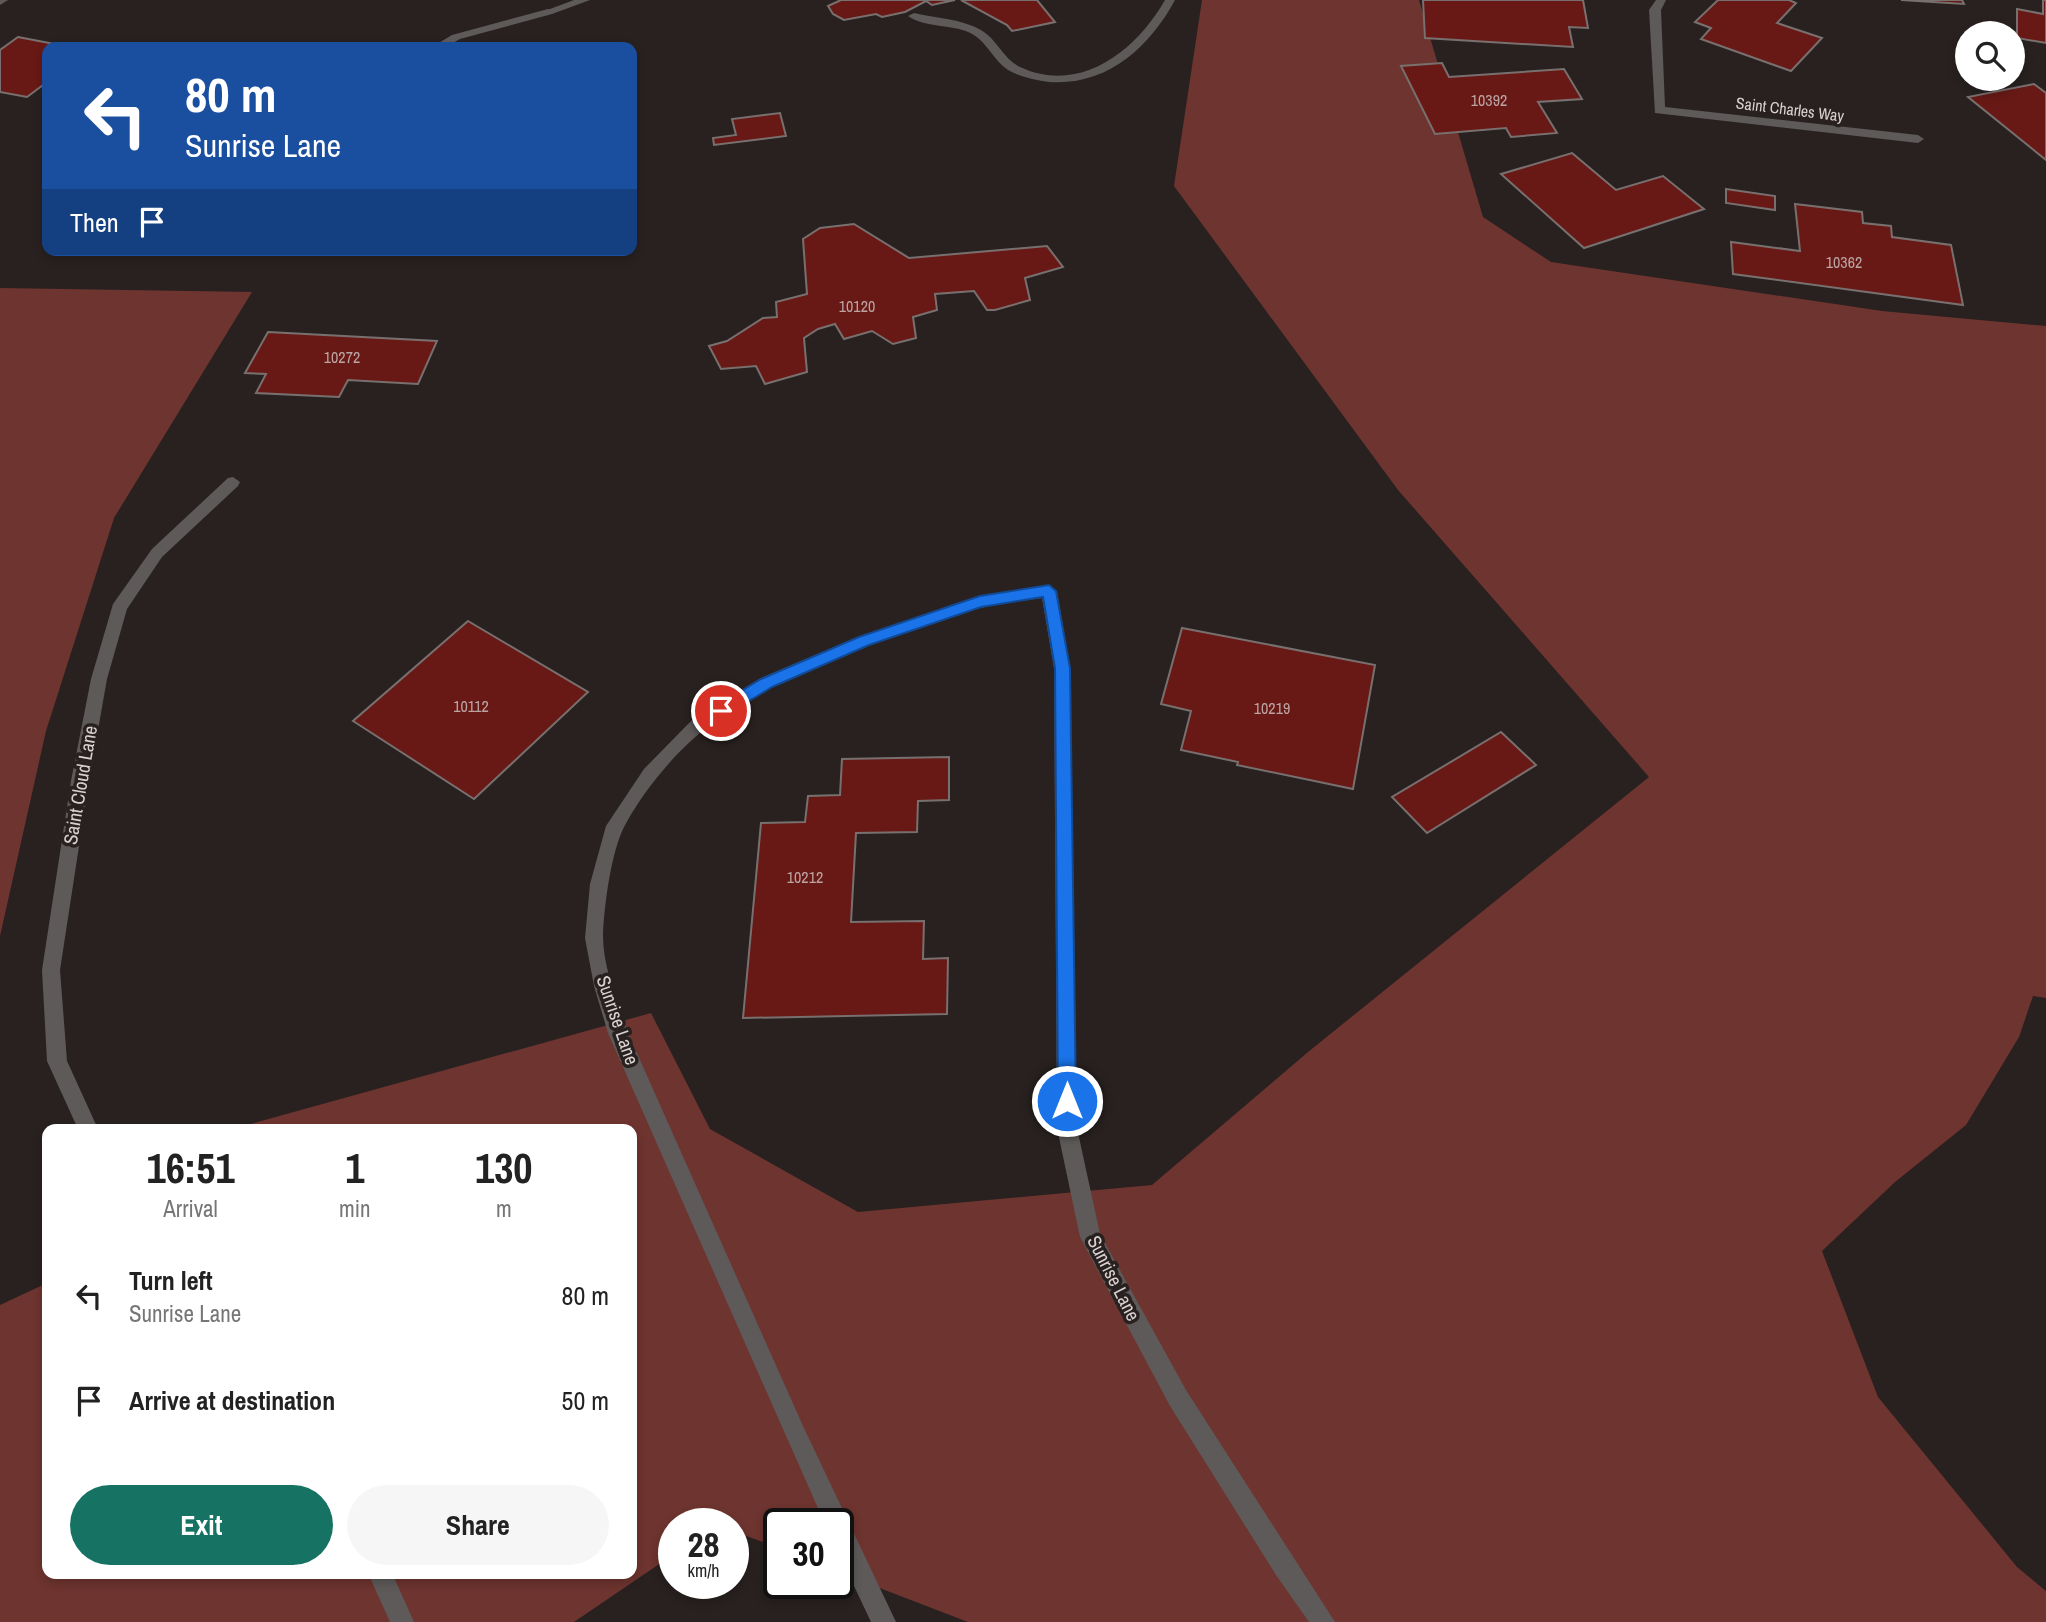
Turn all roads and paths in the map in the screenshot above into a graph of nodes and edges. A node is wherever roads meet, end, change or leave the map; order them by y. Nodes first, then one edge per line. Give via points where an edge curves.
1 (585, 0) edge
2 (1170, 0) edge
3 (1661, 0) edge
4 (914, 16) dead end
5 (447, 42) edge
6 (1918, 139) dead end
7 (233, 482) dead end
8 (86, 1124) edge
9 (830, 1508) edge
10 (854, 1559) edge
11 (383, 1579) edge
12 (402, 1622) edge
13 (884, 1622) edge
14 (1323, 1622) edge

1 - 5 street
2 - 4 street via 1161,20 1127,55 1109,68 1068,78 1016,69 976,32
3 - 6 street, Saint Charles Way via 1655,10 1659,110
7 - 8 street, Saint Cloud Lane via 157,552 119,608 99,679 51,970 57,1061
9 - 14 street, Sunrise Lane via 618,1033 594,937 599,884 615,827 650,774 698,725 767,683 864,641 980,602 1049,591 1062,668 1067,1128 1090,1237 1178,1398
10 - 13 street, Sunrise Lane
11 - 12 street

